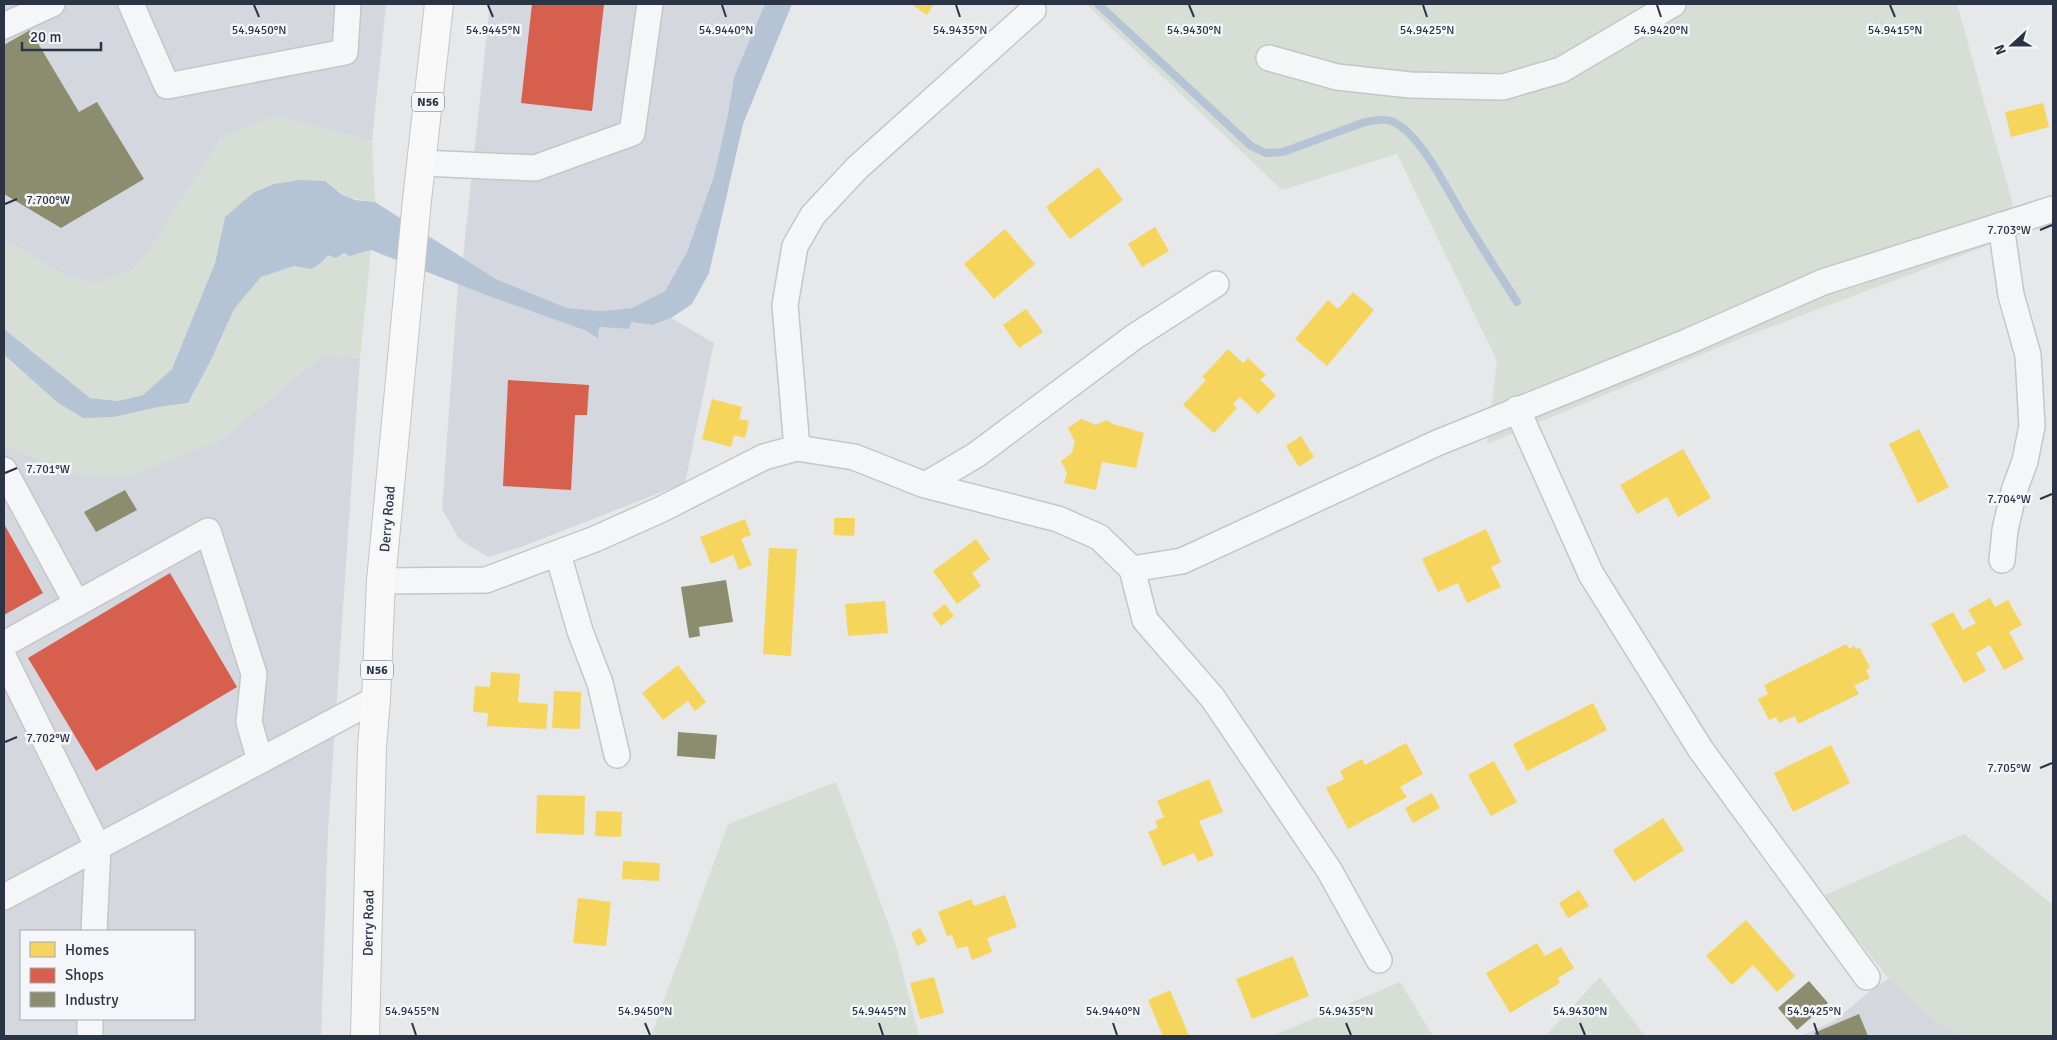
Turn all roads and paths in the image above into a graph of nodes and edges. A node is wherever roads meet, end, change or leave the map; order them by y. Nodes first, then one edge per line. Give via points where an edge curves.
1 (52, 4) edge
2 (132, 4) edge
3 (348, 4) edge
4 (440, 4) edge
5 (650, 4) edge
6 (1673, 4) edge
7 (1033, 10) dead end
8 (4, 26) edge
9 (1270, 58) dead end
10 (422, 163) junction
11 (2053, 209) edge
12 (2001, 225) junction
13 (1216, 284) dead end
14 (1517, 409) junction
15 (796, 448) junction
16 (4, 470) edge
17 (925, 485) junction
18 (558, 554) junction
19 (2002, 560) dead end
20 (1132, 569) junction
21 (381, 581) junction
22 (76, 604) junction
23 (4, 644) edge
24 (4, 658) edge
25 (376, 699) junction
26 (617, 755) dead end
27 (260, 761) junction
28 (98, 847) junction
29 (6, 889) edge
30 (94, 930) edge
31 (1379, 960) dead end
32 (1867, 977) dead end
33 (90, 1020) edge
34 (90, 1036) edge
35 (365, 1036) edge

1 - 8 street
2 - 3 street via 167,86 345,52
4 - 10 main road, Derry Road / N56
5 - 10 street via 632,133 535,168
6 - 9 street via 1561,70 1502,87 1410,85 1337,77
7 - 15 street via 857,168 813,215 794,246 785,305
10 - 21 main road, Derry Road / N56
11 - 12 street
12 - 14 street via 1823,282 1688,341
12 - 19 street via 2011,295 2028,355 2032,426 2005,530
13 - 17 street via 1134,337 976,455
14 - 20 street via 1436,443 1182,561
14 - 32 street via 1590,574 1701,750
15 - 17 street via 854,456
15 - 18 street via 764,457 662,509
16 - 22 street
17 - 20 street via 1058,519 1098,537
18 - 21 street via 486,580
18 - 26 street via 580,631 600,683
20 - 31 street via 1145,620 1212,697 1329,870
21 - 25 main road, Derry Road / N56
22 - 23 street
22 - 27 street via 208,531 254,674 249,722
24 - 28 street
25 - 27 street
25 - 35 main road, Derry Road / N56
27 - 28 street
28 - 29 street
28 - 30 street
33 - 34 street

